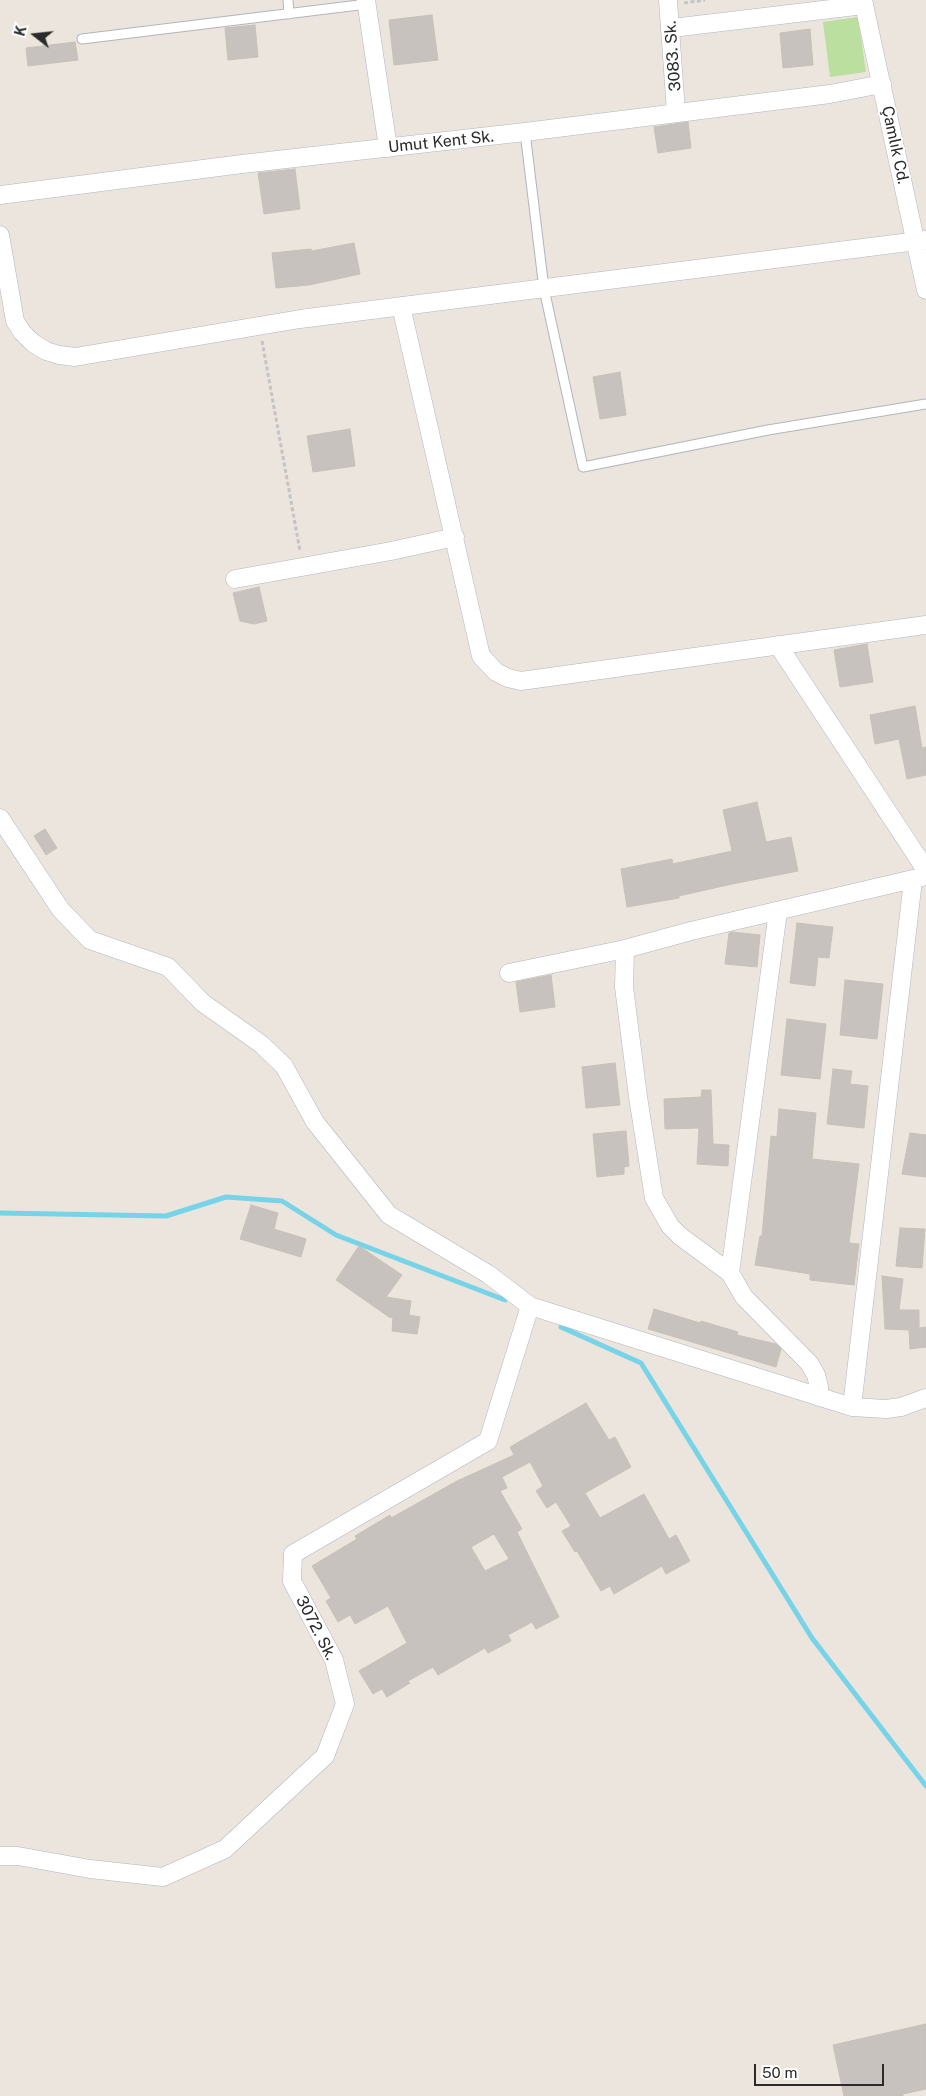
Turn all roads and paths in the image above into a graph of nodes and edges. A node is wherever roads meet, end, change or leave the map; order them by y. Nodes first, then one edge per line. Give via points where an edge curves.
1 (288, 0) edge
2 (668, 0) edge
3 (683, 0) edge
4 (705, 0) edge
5 (367, 2) edge
6 (864, 3) edge
7 (289, 14) junction
8 (672, 28) junction
9 (82, 39) dead end
10 (882, 84) junction
11 (676, 112) junction
12 (525, 132) junction
13 (388, 148) junction
14 (0, 195) edge
15 (0, 235) edge
16 (921, 241) edge
17 (544, 290) junction
18 (926, 290) edge
19 (401, 306) junction
20 (260, 325) junction
21 (926, 404) edge
22 (455, 537) junction
23 (303, 566) junction
24 (235, 579) dead end
25 (926, 625) edge
26 (778, 645) junction
27 (0, 818) edge
28 (922, 875) edge
29 (778, 912) junction
30 (625, 948) junction
31 (509, 973) dead end
32 (730, 1273) junction
33 (530, 1306) junction
34 (819, 1397) junction
35 (926, 1398) edge
36 (852, 1407) junction
37 (0, 1856) edge

1 - 7 lane
2 - 8 street, 3083. Sk.
3 - 4 path via 684,3
5 - 7 lane
5 - 13 street
6 - 8 street
6 - 10 street, Çamlık Cd.
7 - 9 lane
8 - 11 street, 3083. Sk.
10 - 11 street, Umut Kent Sk. via 830,94
10 - 16 street, Çamlık Cd.
11 - 12 street, Umut Kent Sk.
12 - 13 street, Umut Kent Sk.
12 - 17 lane
13 - 14 street, Umut Kent Sk.
15 - 20 street via 15,321 34,344 46,351 75,357
16 - 17 street
16 - 18 street, Çamlık Cd.
17 - 19 street
17 - 21 lane via 583,467 768,430
19 - 20 street
19 - 22 street
20 - 23 path
22 - 23 street
22 - 26 street via 481,656 496,672 508,678 521,681
23 - 24 street
25 - 26 street
26 - 28 street
27 - 33 street via 61,910 90,940 168,967 203,1003 262,1044 284,1066 315,1122 389,1215 488,1274
28 - 29 street
28 - 36 street
29 - 30 street
29 - 32 street
30 - 31 street
30 - 32 street via 624,987 654,1198 670,1226 680,1236
32 - 34 street via 744,1297 809,1363 816,1375
33 - 34 street
33 - 37 street, 3072. Sk. via 488,1441 293,1554 292,1581 334,1660 345,1704 325,1756 225,1849 163,1877
34 - 36 street
35 - 36 street via 886,1409

